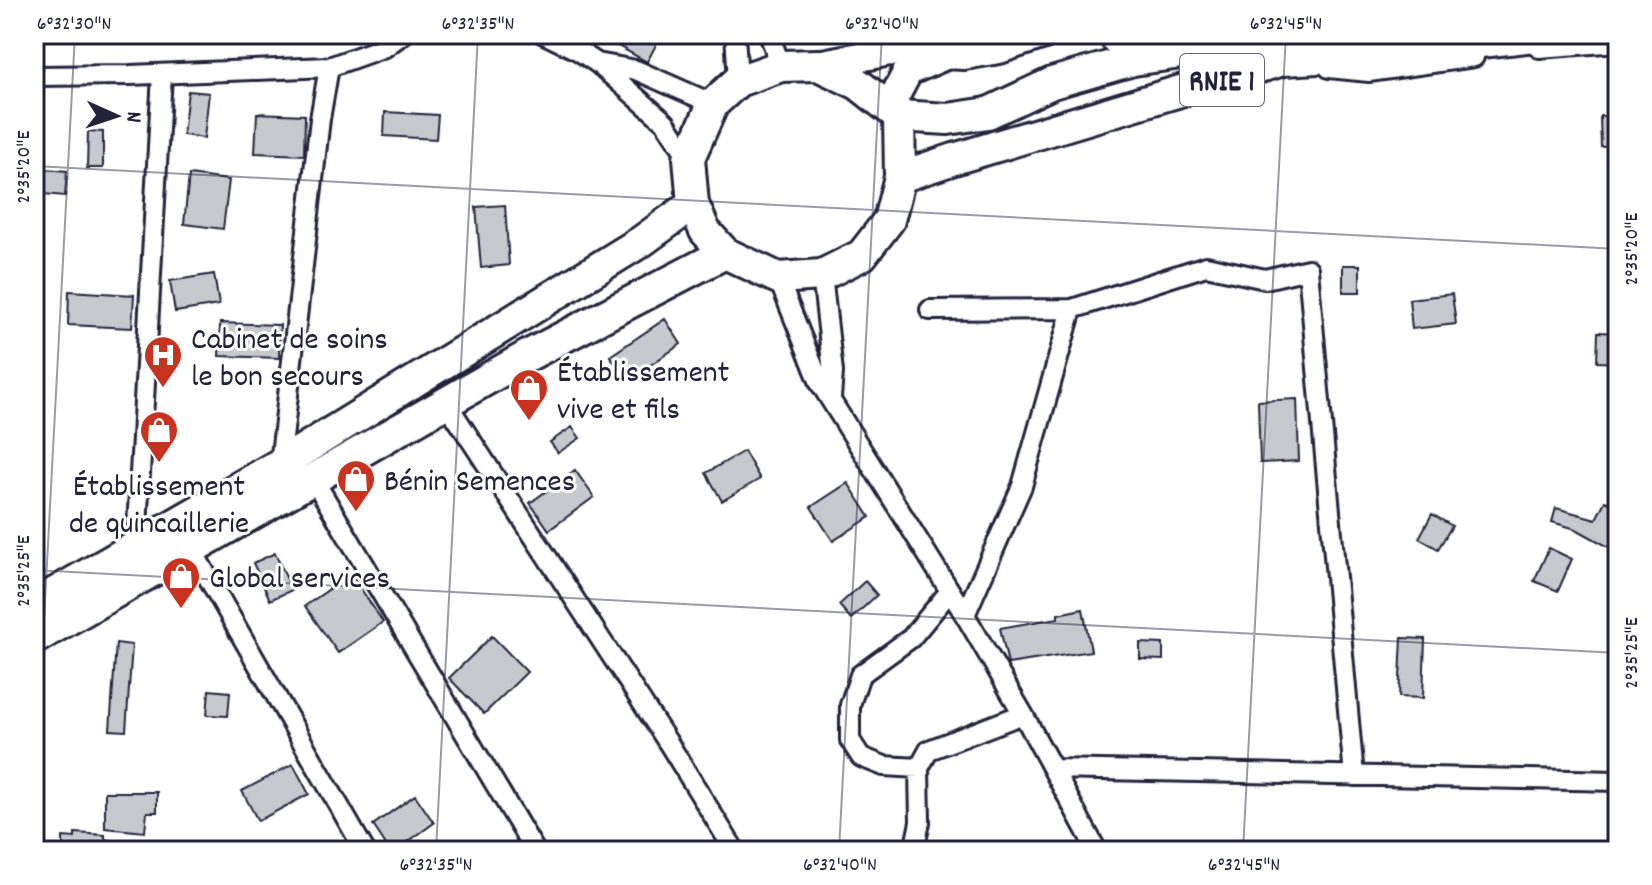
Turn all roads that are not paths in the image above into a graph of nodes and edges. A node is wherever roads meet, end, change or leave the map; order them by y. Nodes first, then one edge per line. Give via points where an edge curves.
1 (403, 34) edge
2 (544, 34) edge
3 (735, 34) edge
4 (769, 34) edge
5 (1044, 34) edge
6 (1113, 34) edge
7 (1311, 34) edge
8 (1554, 34) edge
9 (1618, 42) edge
10 (949, 53) junction
11 (1133, 60) junction
12 (1283, 60) junction
13 (597, 63) junction
14 (818, 65) junction
15 (781, 66) junction
16 (329, 67) junction
17 (162, 74) junction
18 (34, 76) edge
19 (738, 81) junction
20 (713, 104) junction
21 (894, 111) junction
22 (689, 158) junction
23 (900, 177) junction
24 (693, 204) junction
25 (725, 253) junction
26 (822, 275) junction
27 (778, 278) junction
28 (1072, 309) junction
29 (930, 310) dead end
30 (831, 398) junction
31 (446, 402) junction
32 (280, 464) junction
33 (314, 480) junction
34 (136, 546) junction
35 (191, 548) junction
36 (950, 591) junction
37 (34, 605) edge
38 (965, 615) junction
39 (34, 639) edge
40 (1023, 714) junction
41 (919, 768) junction
42 (1053, 769) junction
43 (1354, 776) junction
44 (1618, 781) edge
45 (365, 851) edge
46 (535, 851) edge
47 (735, 851) edge
48 (914, 851) edge
49 (1097, 851) edge

1 - 16 street via 385,47
2 - 13 street
3 - 19 street
4 - 15 street
5 - 10 main road via 999,49
6 - 11 highway
7 - 11 highway, RNIE 1
8 - 12 highway, RNIE 1
9 - 12 street via 1541,47 1369,72
10 - 14 main road via 890,51
10 - 21 main road via 908,71
11 - 21 highway, RNIE 1 via 1052,83 988,113 948,119
12 - 23 highway, RNIE 1
13 - 20 street via 636,70
13 - 22 street via 665,122
14 - 15 highway
14 - 21 highway via 858,84
15 - 19 highway
16 - 17 street
16 - 32 street
17 - 18 street
17 - 34 street
19 - 20 highway
20 - 22 highway
21 - 23 highway
22 - 24 highway
23 - 26 highway via 889,220 871,244 862,255
24 - 25 highway via 705,231
24 - 32 highway via 642,241
25 - 27 highway
25 - 31 highway
26 - 27 highway
26 - 30 street
27 - 30 street via 812,365
28 - 29 street
28 - 38 street via 1022,486
28 - 43 street via 1206,266 1265,279 1308,269
30 - 36 street
31 - 33 highway
31 - 47 street
32 - 34 highway
33 - 35 highway
33 - 46 street
34 - 37 highway
35 - 39 highway
35 - 45 street
36 - 38 street
36 - 41 street via 911,638 860,675 850,705 850,740 861,757 884,766
38 - 40 street
40 - 41 street via 929,750
40 - 42 street
41 - 48 street via 920,822
42 - 43 street
42 - 49 street
43 - 44 street

